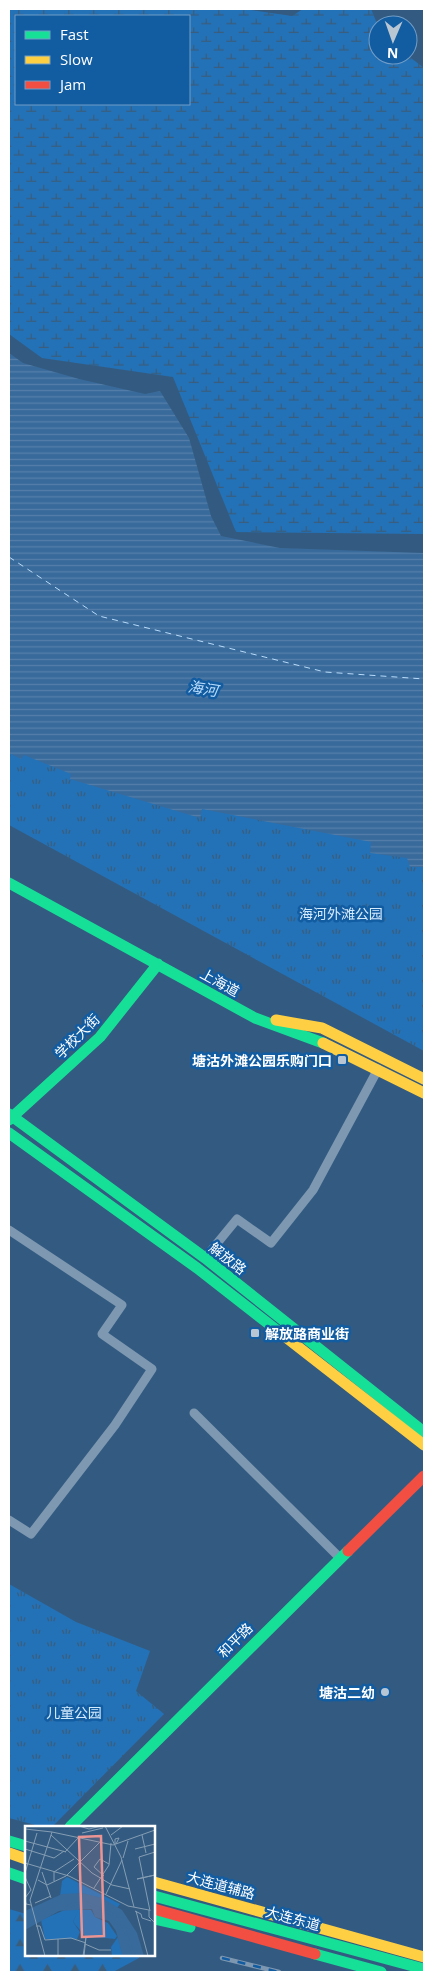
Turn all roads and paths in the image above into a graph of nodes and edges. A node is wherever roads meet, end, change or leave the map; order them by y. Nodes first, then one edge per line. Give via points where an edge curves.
1 (9, 878) edge
2 (9, 882) edge
3 (158, 964) junction
4 (378, 1069) junction
5 (424, 1079) edge
6 (424, 1093) edge
7 (10, 1117) edge
8 (9, 1133) edge
9 (9, 1230) edge
10 (205, 1258) junction
11 (194, 1413) dead end
12 (424, 1432) edge
13 (424, 1445) edge
14 (424, 1476) edge
15 (9, 1520) edge
16 (340, 1558) junction
17 (71, 1826) edge
18 (9, 1840) edge
19 (25, 1846) edge
20 (9, 1853) edge
21 (25, 1858) edge
22 (9, 1864) edge
23 (9, 1873) edge
24 (25, 1876) edge
25 (9, 1881) edge
26 (155, 1882) edge
27 (155, 1896) edge
28 (155, 1909) edge
29 (155, 1919) edge
30 (424, 1957) edge
31 (424, 1969) edge
32 (357, 1972) edge
33 (381, 1972) edge

1 - 5 street, 上海道 via 255,1012 277,1020 322,1028
2 - 3 street, 上海道
3 - 4 street, 上海道 via 255,1018 326,1044
3 - 7 street, 学校大街 via 100,1038
4 - 6 street, 上海道
4 - 10 street via 314,1190 271,1243 237,1219
7 - 10 street, 解放路
8 - 13 street, 解放路 via 197,1268
9 - 15 street via 122,1305 102,1334 152,1369 115,1425 30,1534
10 - 12 street, 解放路
11 - 16 street
14 - 16 street, 和平路
16 - 17 street, 和平路
18 - 19 street
20 - 21 street
22 - 24 street
23 - 24 street
24 - 25 street
26 - 30 street, 大连道辅路
27 - 31 street, 大连东道
28 - 33 street, 大连东道
29 - 32 street via 215,1932

